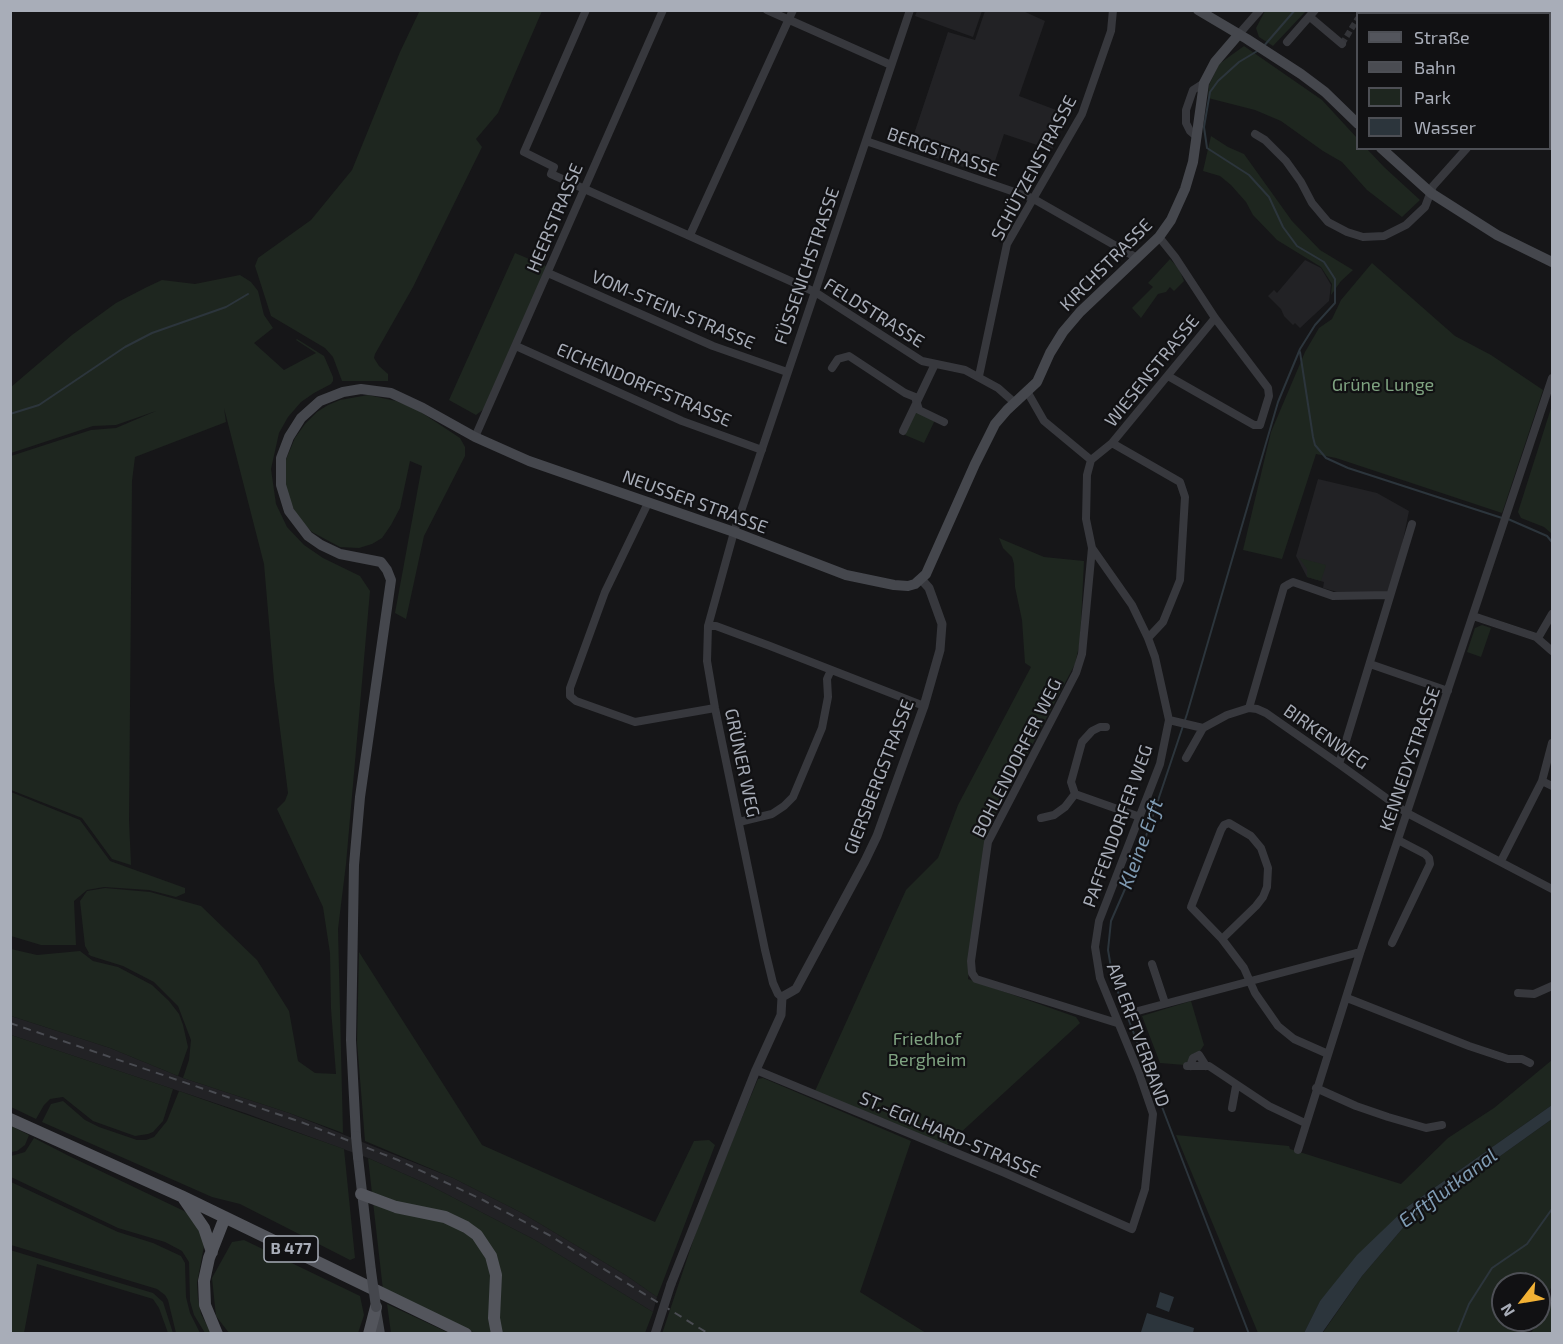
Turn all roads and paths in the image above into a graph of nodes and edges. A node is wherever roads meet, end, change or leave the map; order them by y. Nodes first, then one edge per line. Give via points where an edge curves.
1 (586, 10) edge
2 (663, 10) edge
3 (767, 10) edge
4 (793, 10) edge
5 (910, 10) edge
6 (1113, 10) edge
7 (1198, 10) edge
8 (1260, 10) edge
9 (1312, 14) edge
10 (789, 20) junction
11 (1243, 36) junction
12 (1287, 42) dead end
13 (1342, 44) dead end
14 (891, 65) junction
15 (1356, 122) edge
16 (1255, 134) dead end
17 (866, 141) junction
18 (1383, 150) edge
19 (1465, 150) edge
20 (584, 189) junction
21 (1431, 193) junction
22 (1032, 198) junction
23 (690, 235) junction
24 (1159, 237) junction
25 (1137, 258) junction
26 (1552, 262) edge
27 (548, 273) junction
28 (815, 292) junction
29 (1215, 318) junction
30 (516, 346) junction
31 (935, 364) junction
32 (832, 368) dead end
33 (787, 372) junction
34 (979, 376) junction
35 (1168, 376) junction
36 (1552, 378) edge
37 (1028, 393) junction
38 (1015, 403) junction
39 (917, 405) junction
40 (944, 422) dead end
41 (903, 431) dead end
42 (475, 437) junction
43 (1112, 443) junction
44 (762, 450) junction
45 (1091, 460) junction
46 (648, 503) junction
47 (1412, 524) dead end
48 (734, 532) junction
49 (1092, 548) junction
50 (921, 579) junction
51 (1389, 595) junction
52 (1552, 614) edge
53 (1473, 616) junction
54 (708, 626) junction
55 (1148, 638) junction
56 (1538, 638) junction
57 (1552, 651) edge
58 (1370, 664) junction
59 (831, 670) junction
60 (1448, 691) junction
61 (924, 706) junction
62 (715, 708) junction
63 (1249, 708) junction
64 (1173, 721) junction
65 (1106, 727) dead end
66 (1198, 727) junction
67 (1552, 743) edge
68 (1186, 758) dead end
69 (1339, 764) junction
70 (1542, 780) junction
71 (1552, 786) edge
72 (1075, 794) junction
73 (1407, 813) junction
74 (1140, 817) junction
75 (1041, 818) dead end
76 (739, 822) junction
77 (1398, 840) junction
78 (1501, 861) junction
79 (1552, 889) edge
80 (1099, 921) joint
81 (1222, 939) junction
82 (1392, 943) dead end
83 (1360, 953) junction
84 (1152, 964) dead end
85 (1250, 981) junction
86 (1552, 987) edge
87 (1518, 993) dead end
88 (782, 997) junction
89 (1347, 998) junction
90 (1165, 1003) junction
91 (1138, 1011) dead end
92 (1117, 1023) junction
93 (1328, 1054) junction
94 (1530, 1063) dead end
95 (1188, 1066) dead end
96 (756, 1070) junction
97 (1236, 1086) junction
98 (1316, 1088) junction
99 (1232, 1108) dead end
100 (10, 1119) edge
101 (1305, 1123) junction
102 (1442, 1125) dead end
103 (1298, 1149) dead end
104 (361, 1194) junction
105 (181, 1196) junction
106 (225, 1217) junction
107 (1132, 1229) joint
108 (212, 1252) junction
109 (376, 1307) junction
110 (217, 1334) edge
111 (369, 1334) edge
112 (380, 1334) edge
113 (466, 1334) edge
114 (496, 1334) edge
115 (654, 1334) edge

1 - 20 street, FELDSTRASSE via 524,152 554,167 551,174
2 - 20 street, HEERSTRASSE
3 - 10 street
4 - 10 street
5 - 14 street, FÜSSENICHSTRASSE
6 - 22 street, SCHÜTZENSTRASSE via 1111,31 1082,114
7 - 11 main road
8 - 11 street, KIRCHSTRASSE
9 - 12 street
9 - 13 street
10 - 14 street
10 - 23 street
11 - 15 main road via 1324,92
11 - 24 main road, KIRCHSTRASSE via 1215,62 1204,83 1193,162 1171,220
14 - 17 street, FÜSSENICHSTRASSE
16 - 21 street via 1286,161 1319,212 1347,232 1363,237 1384,236 1406,225 1425,207
17 - 22 street, BERGSTRASSE
17 - 28 street, FÜSSENICHSTRASSE
18 - 21 main road
19 - 21 street
20 - 23 street, FELDSTRASSE
20 - 27 street, HEERSTRASSE
21 - 26 main road via 1497,235
22 - 25 street, BERGSTRASSE
22 - 34 street, SCHÜTZENSTRASSE via 1007,244
23 - 28 street, FELDSTRASSE
24 - 25 main road, KIRCHSTRASSE
24 - 29 street, WIESENSTRASSE
25 - 37 main road, KIRCHSTRASSE via 1063,332
27 - 30 street, HEERSTRASSE
27 - 33 street, VOM-STEIN-STRASSE via 713,346
28 - 31 street, FELDSTRASSE via 922,361
28 - 33 street, FÜSSENICHSTRASSE
29 - 35 street, WIESENSTRASSE
29 - 35 street via 1268,388 1260,425
30 - 42 street, HEERSTRASSE
30 - 44 street, EICHENDORFFSTRASSE via 682,421
31 - 34 street, FELDSTRASSE
31 - 39 street
32 - 39 street via 838,359 849,356 915,397
33 - 44 street, FÜSSENICHSTRASSE
34 - 38 street, FELDSTRASSE
35 - 43 street, WIESENSTRASSE
36 - 53 street, KENNEDYSTRASSE
37 - 38 main road, KIRCHSTRASSE
37 - 45 street via 1044,421
38 - 50 main road, KIRCHSTRASSE via 995,424
39 - 40 street via 919,410
39 - 41 street
42 - 46 main road, NEUSSER STRASSE via 529,461
42 - 104 main road, NEUSSER STRASSE, bridge via 405,398 362,389 329,397 309,410 294,428 281,458 279,472 284,498 308,536 335,552 381,562 391,580 354,865 351,1040
43 - 45 street, WIESENSTRASSE
43 - 55 street via 1180,482 1185,497 1180,580 1163,622
44 - 48 street, FÜSSENICHSTRASSE
45 - 49 street, PAFFENDORFER WEG via 1086,519
46 - 48 main road, NEUSSER STRASSE
46 - 62 street via 605,592 570,696 635,722
47 - 51 street
48 - 50 main road, NEUSSER STRASSE via 846,575 908,586
48 - 54 street, GRÜNER WEG
49 - 55 street, PAFFENDORFER WEG via 1132,605
49 - 92 street, BOHLENDORFER WEG via 1083,654 988,842 971,967 976,979
50 - 61 street, GIERSBERGSTRASSE via 929,588 942,624 940,650
51 - 58 street
51 - 63 street via 1333,596 1293,582 1284,587
52 - 56 street
53 - 56 street
53 - 60 street, KENNEDYSTRASSE
54 - 59 street
54 - 62 street, GRÜNER WEG via 707,661
55 - 64 street, PAFFENDORFER WEG
56 - 57 street
58 - 60 street
58 - 69 street
59 - 61 street
59 - 76 street via 826,680 828,697 822,728 793,797 772,814
60 - 73 street, KENNEDYSTRASSE
61 - 88 street, GIERSBERGSTRASSE via 865,861 796,989
62 - 76 street, GRÜNER WEG
63 - 66 street
63 - 69 street, BIRKENWEG via 1266,713
64 - 66 street
64 - 74 street, PAFFENDORFER WEG
65 - 72 street via 1092,731 1082,742 1071,782
66 - 68 street
67 - 70 street
69 - 73 street, BIRKENWEG
70 - 71 street
70 - 78 street
72 - 74 street
72 - 75 street via 1054,815
73 - 77 street, KENNEDYSTRASSE
73 - 78 street, BIRKENWEG
74 - 80 street, PAFFENDORFER WEG
76 - 88 street, GRÜNER WEG via 773,983
77 - 82 street via 1425,854 1430,864
77 - 83 street, KENNEDYSTRASSE
78 - 79 street, BIRKENWEG
80 - 92 street, AM ERFTVERBAND via 1096,962
81 - 81 street via 1191,907 1224,825 1229,823 1251,836 1261,848 1268,868 1267,886 1256,906
81 - 85 street
83 - 85 street
83 - 89 street, KENNEDYSTRASSE
84 - 90 street
85 - 90 street
85 - 93 street via 1278,1026 1294,1039
86 - 87 street via 1534,994
88 - 96 street via 781,1015
89 - 93 street, KENNEDYSTRASSE
89 - 94 street via 1469,1046
90 - 91 street
92 - 107 street, AM ERFTVERBAND via 1153,1114 1145,1189
93 - 98 street, KENNEDYSTRASSE
95 - 97 street via 1209,1066
96 - 107 street, ST.-EGILHARD-STRASSE
96 - 115 street, bridge
97 - 99 street
97 - 101 street
98 - 101 street, KENNEDYSTRASSE
98 - 102 street via 1388,1118 1426,1128
100 - 105 main road, B 477
101 - 103 street, KENNEDYSTRASSE
104 - 109 main road, NEUSSER STRASSE, bridge
104 - 114 main road via 396,1207 444,1217 477,1235 496,1275
105 - 106 main road, B 477
105 - 108 main road via 204,1228
106 - 108 main road
106 - 113 main road, B 477
108 - 110 main road via 204,1292
109 - 111 main road
109 - 112 main road, NEUSSER STRASSE

